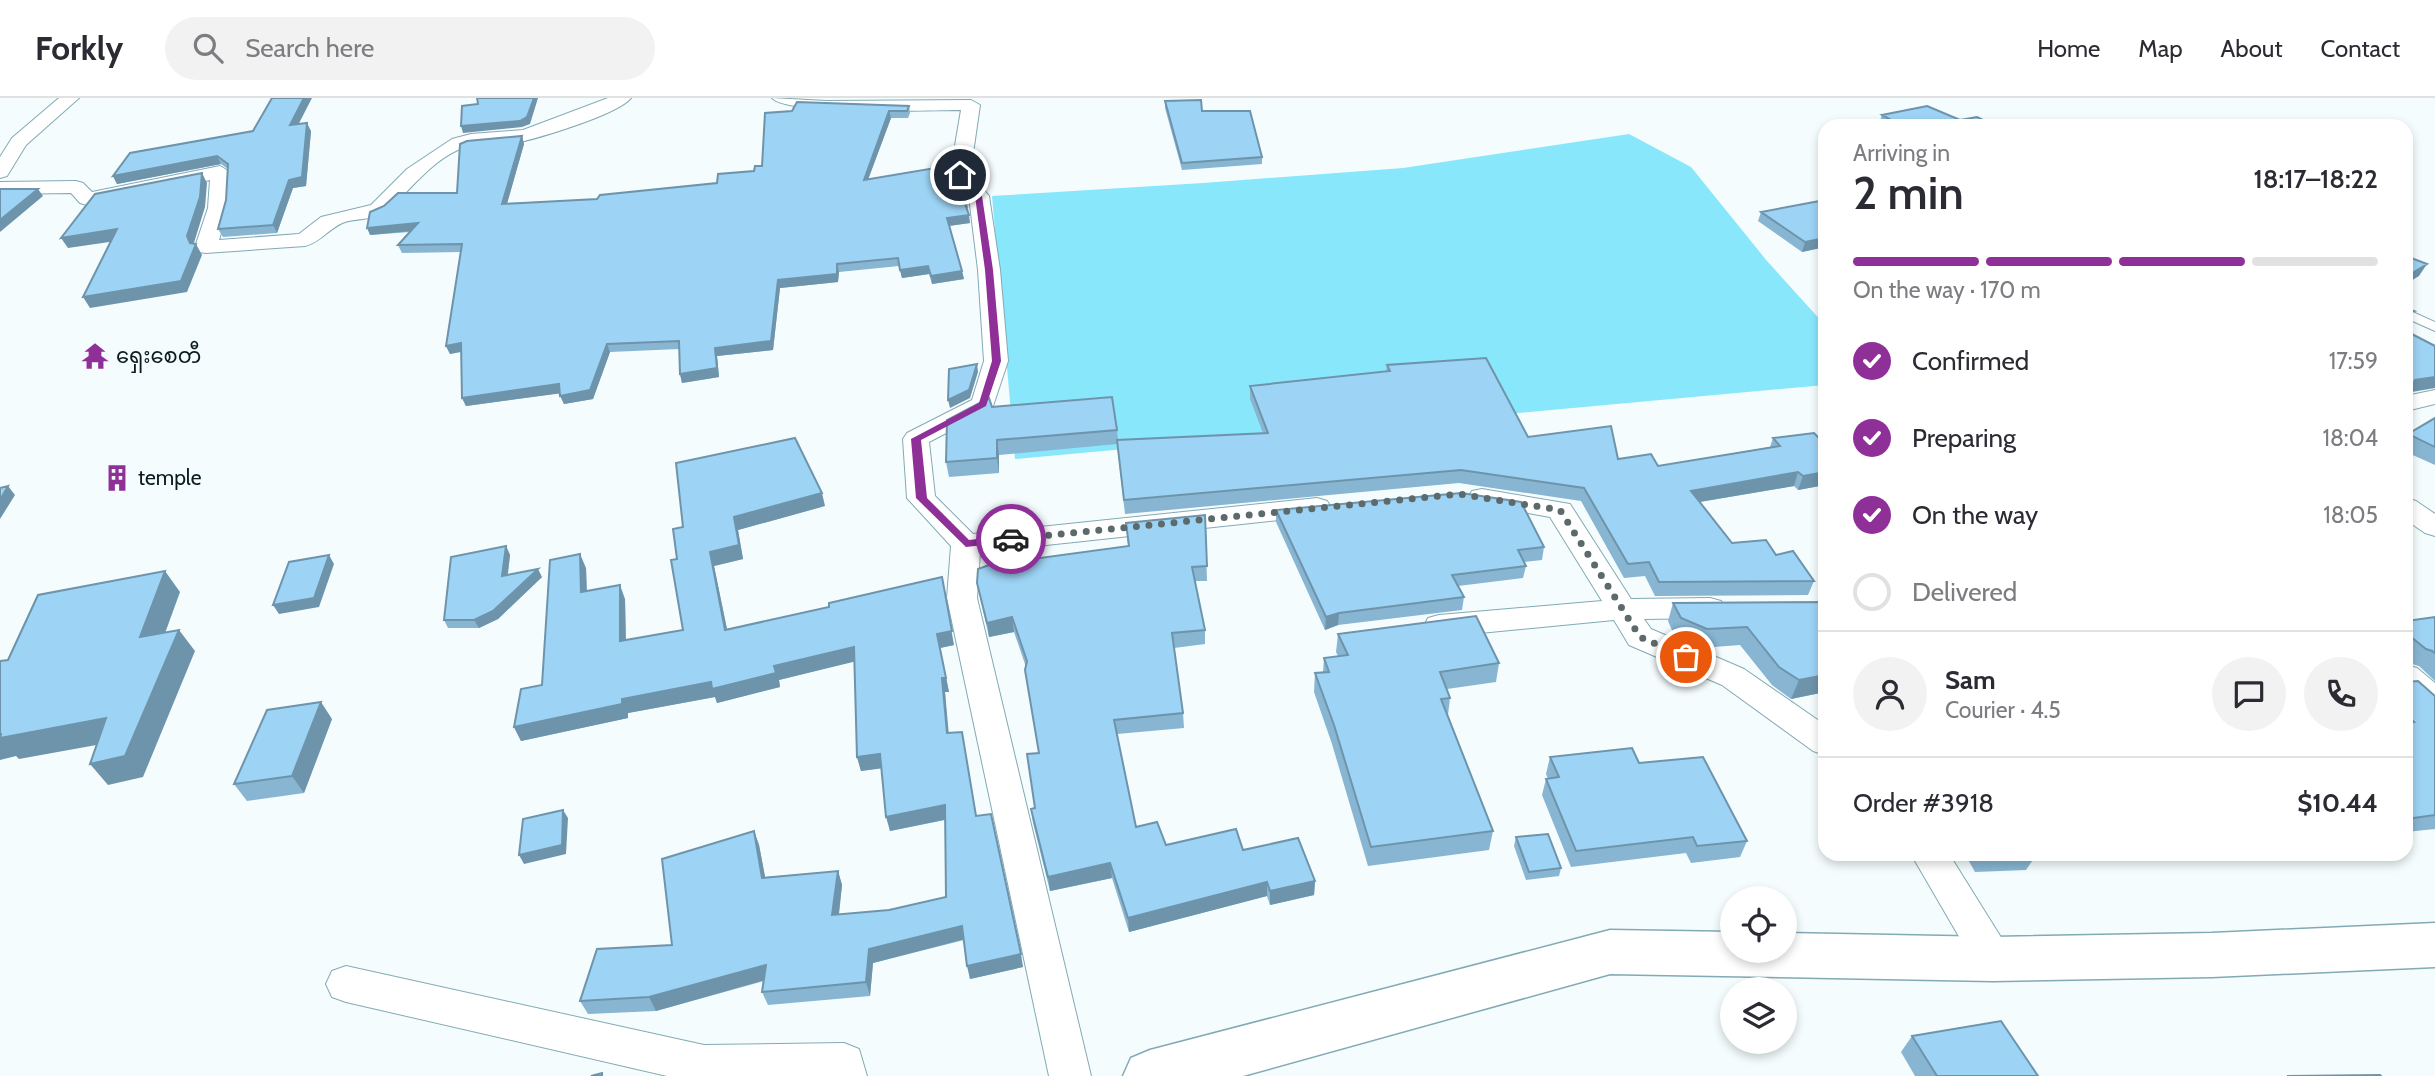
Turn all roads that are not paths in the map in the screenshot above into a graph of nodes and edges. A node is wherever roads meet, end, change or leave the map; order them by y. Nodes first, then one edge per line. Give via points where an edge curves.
1 (70, 98) edge
2 (622, 98) edge
3 (782, 98) edge
4 (0, 172) edge
5 (0, 188) edge
6 (2413, 316) edge
7 (2435, 327) edge
8 (2435, 397) edge
9 (2413, 402) edge
10 (1459, 494) edge
11 (1347, 504) edge
12 (2413, 512) edge
13 (2435, 527) edge
14 (966, 544) junction
15 (1744, 608) edge
16 (1622, 609) junction
17 (1416, 629) edge
18 (2413, 682) edge
19 (2435, 702) edge
20 (1818, 737) edge
21 (1933, 861) edge
22 (2435, 945) edge
23 (1993, 958) junction
24 (346, 985) dead end
25 (846, 1076) edge
26 (1070, 1076) edge
27 (1150, 1076) edge

1 - 4 street via 19,142
2 - 5 street via 512,138 462,142 429,160 377,211 338,215 305,240 206,247 218,208 220,172 86,199 76,187
3 - 14 street via 826,106 971,105 960,175 979,196 996,361 983,404 916,439 921,498
6 - 7 lane
8 - 9 street
10 - 16 street via 1560,510
11 - 14 street
12 - 13 street
14 - 26 street via 962,598
15 - 16 street
16 - 17 street
16 - 20 street via 1640,637 1733,677
18 - 19 street
21 - 23 street
22 - 23 street
23 - 27 street via 1610,952
24 - 25 street via 704,1065 844,1063

